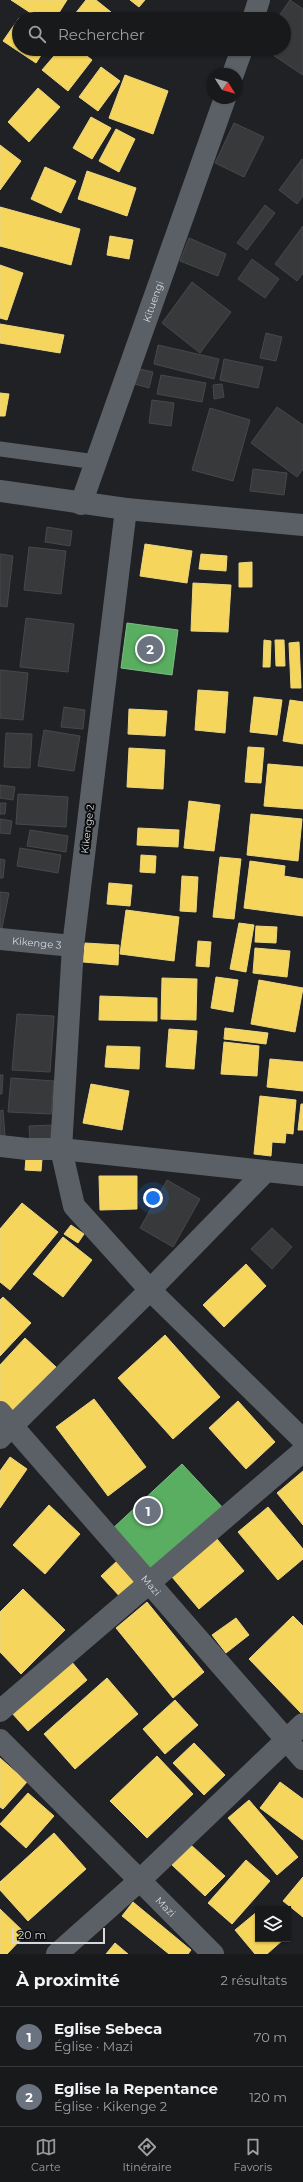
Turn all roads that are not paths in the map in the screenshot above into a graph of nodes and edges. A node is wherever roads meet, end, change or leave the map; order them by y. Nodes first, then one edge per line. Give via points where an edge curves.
1 (259, 0) edge
2 (255, 12) edge
3 (239, 56) edge
4 (235, 68) edge
5 (223, 104) edge
6 (0, 449) edge
7 (96, 462) junction
8 (0, 492) edge
9 (81, 504) junction
10 (126, 509) junction
11 (303, 525) edge
12 (0, 939) edge
13 (73, 946) junction
14 (0, 1146) edge
15 (61, 1149) junction
16 (265, 1172) junction
17 (303, 1174) edge
18 (150, 1290) junction
19 (4, 1425) edge
20 (303, 1440) edge
21 (303, 1451) edge
22 (149, 1582) junction
23 (0, 1711) edge
24 (303, 1724) edge
25 (0, 1740) edge
26 (286, 1740) junction
27 (303, 1759) edge
28 (139, 1881) junction
29 (56, 1954) edge
30 (213, 1954) edge

1 - 2 street
3 - 4 street
5 - 7 street, Kituengi
6 - 7 lane
7 - 9 street, Kituengi
8 - 9 street
9 - 10 street
10 - 11 street
10 - 13 street, Kikenge 2
12 - 13 street, Kikenge 3
13 - 15 street, Kikenge 2
14 - 15 street
15 - 16 street
15 - 18 street, Kikenge 2 via 74,1206
16 - 17 street
16 - 18 street
18 - 19 street
18 - 20 street, Kikenge 2
19 - 22 street, Mazi
21 - 22 street
22 - 23 street
22 - 26 street, Mazi
24 - 26 street
25 - 28 street, Mazi
26 - 27 street, Mazi
26 - 28 street
28 - 29 street
28 - 30 street, Mazi

